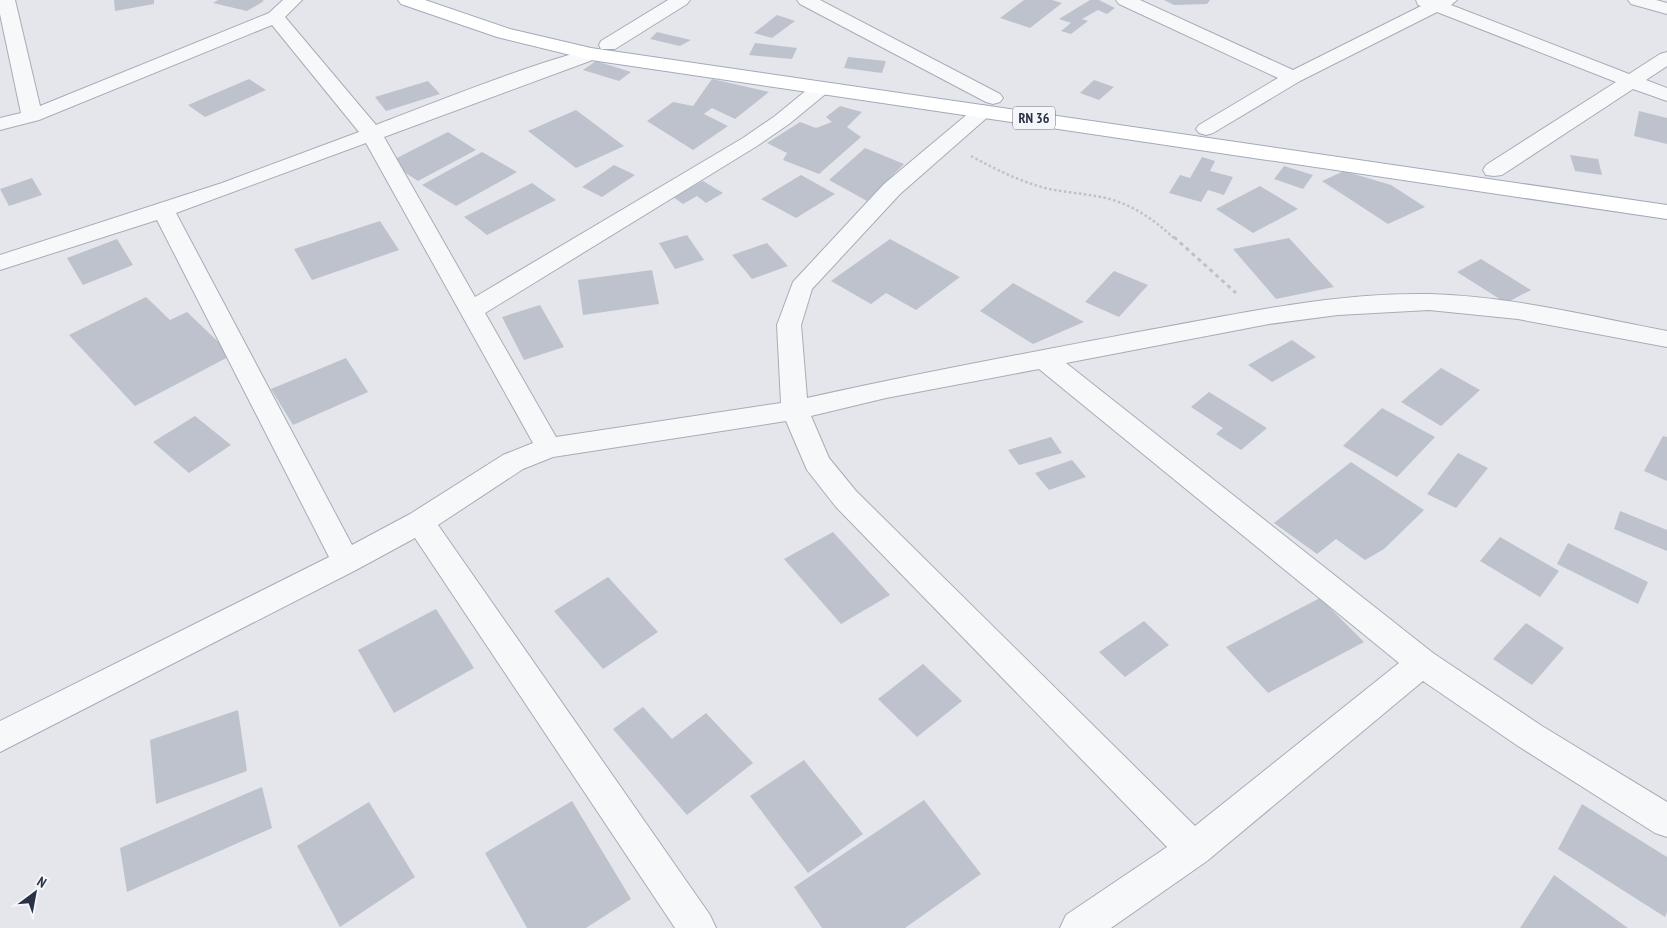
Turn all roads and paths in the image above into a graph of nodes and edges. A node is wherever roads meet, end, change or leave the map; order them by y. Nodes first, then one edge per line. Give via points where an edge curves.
1 (6, 0) edge
2 (293, 0) edge
3 (407, 0) edge
4 (445, 0) edge
5 (681, 0) edge
6 (806, 0) edge
7 (1124, 0) edge
8 (1638, 0) edge
9 (1435, 2) edge
10 (1667, 9) edge
11 (275, 17) junction
12 (600, 50) junction
13 (1667, 58) edge
14 (1293, 77) junction
15 (1630, 81) junction
16 (821, 88) junction
17 (1667, 95) edge
18 (988, 104) junction
19 (32, 116) junction
20 (0, 124) edge
21 (1206, 129) junction
22 (371, 133) junction
23 (947, 142) junction
24 (1494, 170) junction
25 (1667, 197) edge
26 (163, 210) junction
27 (1667, 212) edge
28 (0, 263) edge
29 (471, 310) junction
30 (1269, 316) junction
31 (1667, 339) edge
32 (1045, 360) junction
33 (795, 410) junction
34 (549, 448) junction
35 (420, 522) junction
36 (346, 562) junction
37 (1422, 663) junction
38 (0, 736) edge
39 (1667, 821) edge
40 (1194, 849) junction
41 (697, 928) edge
42 (1079, 928) edge

1 - 19 street
2 - 11 street
3 - 12 main road, RN 36 via 504,33
4 - 12 main road, RN 36
5 - 12 street
6 - 18 street
7 - 14 street
8 - 10 street
9 - 14 street
9 - 15 street
11 - 19 street
11 - 22 street
12 - 16 main road, RN 36
12 - 18 main road, RN 36
12 - 22 street
13 - 15 street
14 - 21 street
15 - 17 street
15 - 24 street
16 - 18 main road, RN 36
16 - 29 street via 750,142
18 - 21 main road, RN 36
18 - 23 street
18 - 27 main road, RN 36
19 - 20 street
21 - 24 main road, RN 36
22 - 26 street
22 - 29 street
23 - 30 path via 1021,181 1112,200 1137,209 1214,277
23 - 33 street via 892,190 801,288 789,325
24 - 25 main road, RN 36
26 - 28 street
26 - 36 street
29 - 34 street
30 - 31 street via 1338,307 1429,302 1518,311
30 - 32 street
32 - 33 street via 886,389
32 - 37 street
33 - 34 street
33 - 40 street via 817,463 846,498
34 - 35 street via 514,462
35 - 36 street
35 - 41 street
36 - 38 street
37 - 39 street via 1530,736
37 - 40 street
40 - 42 street

